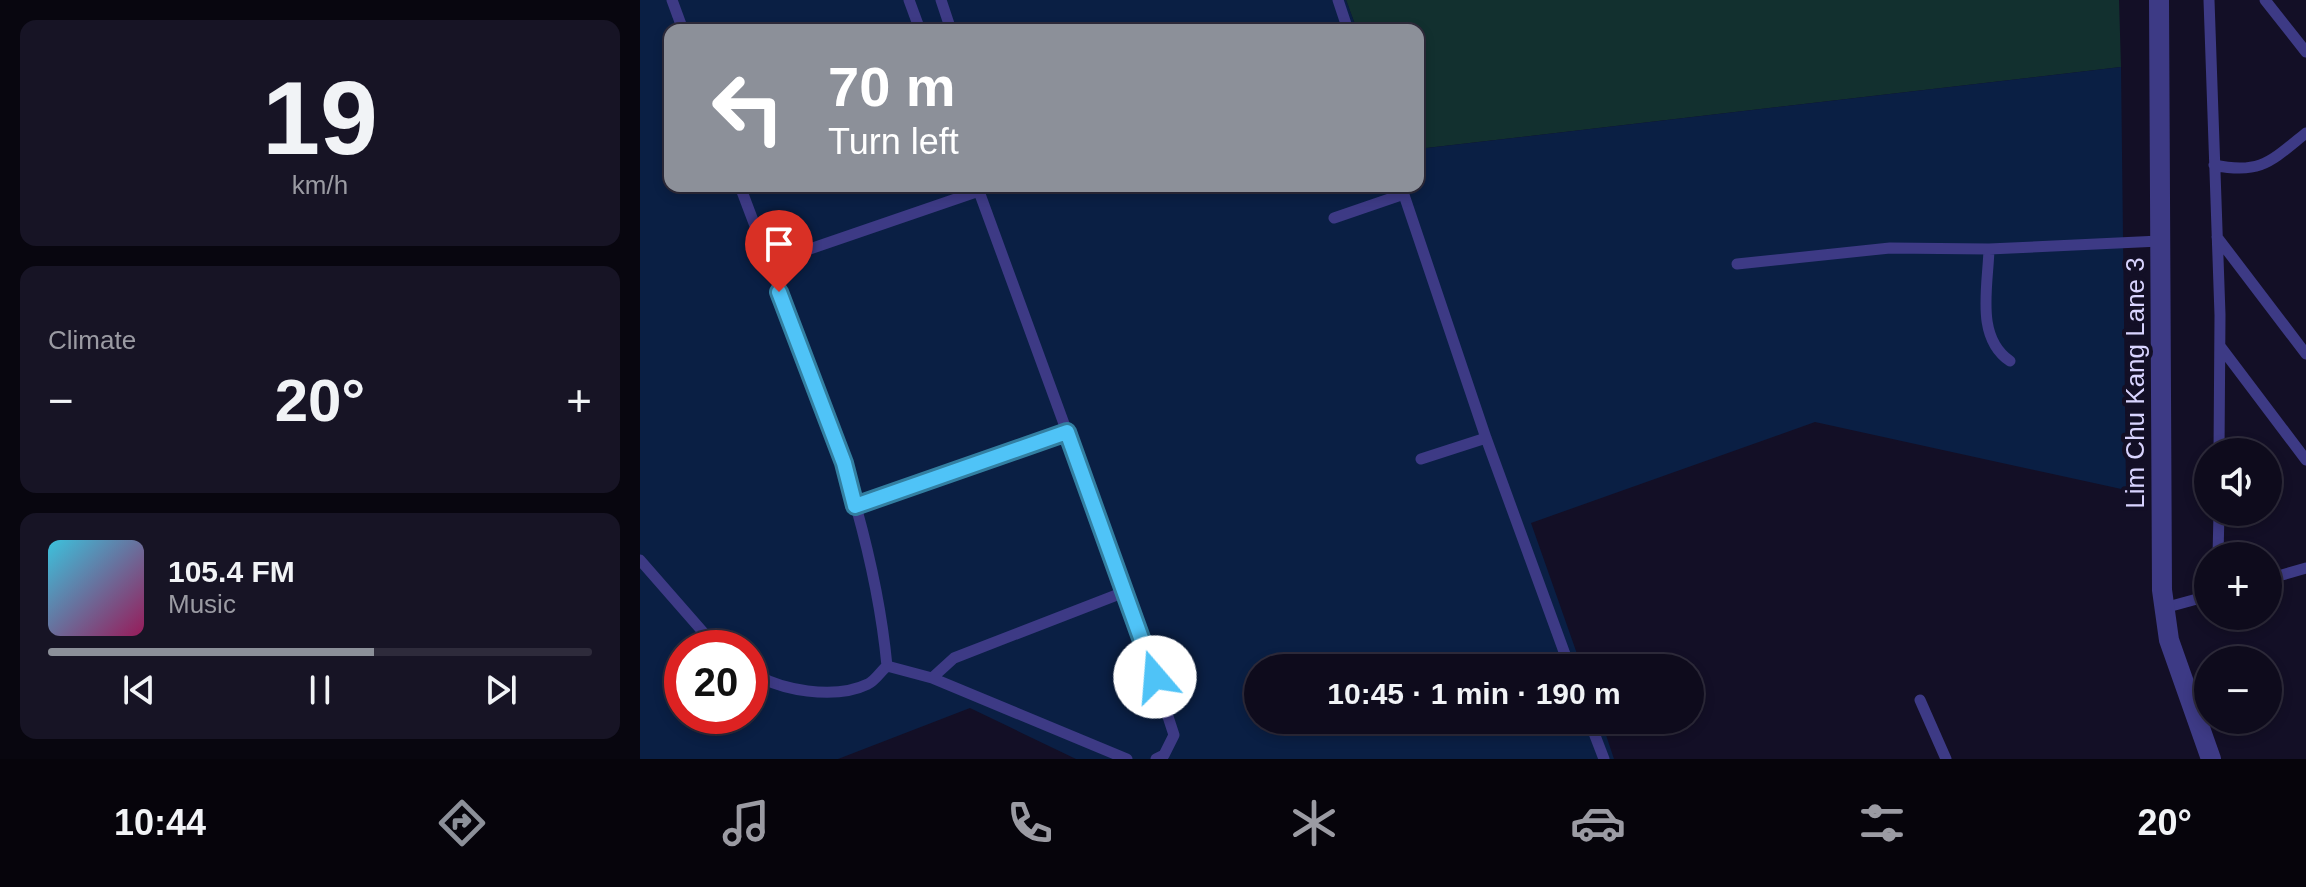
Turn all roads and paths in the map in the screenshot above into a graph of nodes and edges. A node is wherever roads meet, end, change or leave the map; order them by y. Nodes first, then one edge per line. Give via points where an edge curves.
1 (672, 0) edge
2 (909, 0) edge
3 (941, 0) edge
4 (1338, 0) edge
5 (2159, 0) edge
6 (2209, 0) edge
7 (2265, 0) edge
8 (681, 24) edge
9 (918, 24) edge
10 (949, 24) edge
11 (1346, 24) edge
12 (2306, 52) edge
13 (2306, 133) edge
14 (2214, 165) junction
15 (742, 192) edge
16 (967, 192) edge
17 (979, 192) edge
18 (1397, 192) edge
19 (1403, 192) edge
20 (1334, 218) dead end
21 (2217, 237) junction
22 (2160, 241) junction
23 (1989, 249) junction
24 (769, 263) junction
25 (1737, 264) dead end
26 (2220, 345) junction
27 (2306, 354) edge
28 (2010, 361) dead end
29 (1067, 432) junction
30 (1486, 438) junction
31 (2219, 438) edge
32 (1421, 459) dead end
33 (2306, 460) edge
34 (855, 506) junction
35 (640, 560) edge
36 (2306, 568) edge
37 (2282, 575) edge
38 (1127, 591) junction
39 (2194, 600) edge
40 (2164, 608) junction
41 (701, 630) edge
42 (1565, 654) edge
43 (887, 666) junction
44 (932, 678) junction
45 (768, 682) edge
46 (1920, 700) dead end
47 (1594, 734) edge
48 (1127, 759) edge
49 (1156, 759) edge
50 (1604, 759) edge
51 (1946, 759) edge
52 (2211, 759) edge

1 - 8 lane
2 - 9 lane
3 - 10 lane
4 - 11 lane
5 - 22 street, Lim Chu Kang Lane 3
6 - 14 lane
7 - 12 lane
13 - 14 lane via 2266,165 2238,170
14 - 21 lane
15 - 24 lane
16 - 24 lane
17 - 29 lane
18 - 20 lane
19 - 30 lane
21 - 26 lane
21 - 27 lane
22 - 23 lane
22 - 40 street, Lim Chu Kang Lane 3
23 - 25 lane via 1890,248
23 - 28 lane via 1987,333 1998,353
24 - 34 lane
26 - 31 lane
26 - 33 lane
29 - 34 lane
29 - 38 lane
30 - 32 lane
30 - 42 lane
34 - 43 lane via 881,601
35 - 41 lane
36 - 37 lane
38 - 44 lane via 954,658
38 - 49 lane via 1174,735
39 - 40 lane
40 - 52 street, Lim Chu Kang Lane 3 via 2169,640
43 - 44 lane
43 - 45 lane via 869,684 818,694
44 - 48 lane
46 - 51 lane
47 - 50 lane

